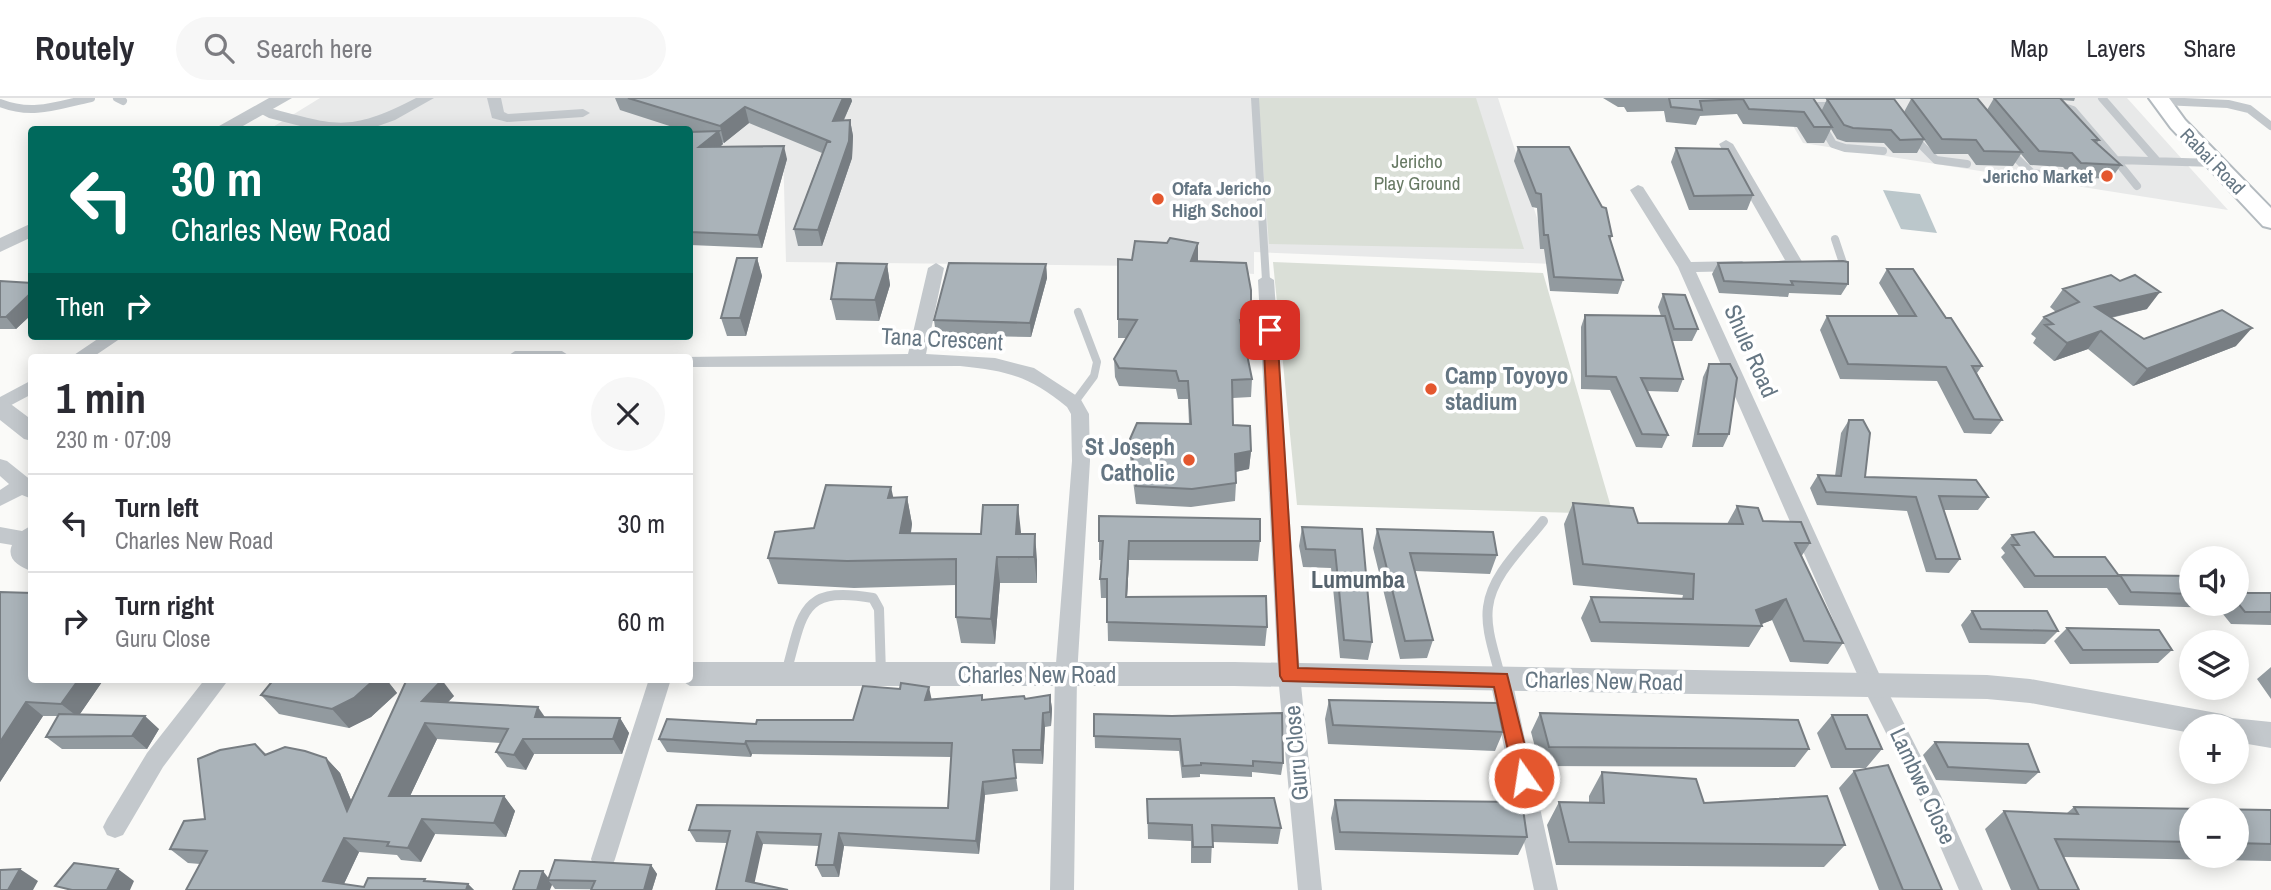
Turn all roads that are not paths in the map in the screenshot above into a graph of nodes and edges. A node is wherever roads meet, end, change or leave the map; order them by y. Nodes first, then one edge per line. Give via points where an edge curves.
1 (91, 98) edge
2 (283, 98) edge
3 (427, 98) edge
4 (494, 98) edge
5 (1255, 98) edge
6 (1804, 98) edge
7 (2102, 98) edge
8 (2160, 100) edge
9 (0, 103) edge
10 (2049, 105) edge
11 (1810, 106) junction
12 (1850, 106) edge
13 (261, 110) junction
14 (583, 113) dead end
15 (229, 126) edge
16 (341, 126) edge
17 (361, 126) edge
18 (2271, 126) edge
19 (1907, 127) edge
20 (2003, 143) edge
21 (1726, 144) dead end
22 (1883, 151) dead end
23 (2116, 160) junction
24 (2157, 161) junction
25 (2216, 163) junction
26 (1967, 164) dead end
27 (2063, 177) dead end
28 (2137, 187) dead end
29 (1639, 190) dead end
30 (2271, 221) edge
31 (28, 231) edge
32 (1835, 239) dead end
33 (0, 246) edge
34 (1686, 267) junction
35 (936, 268) dead end
36 (1829, 268) edge
37 (1266, 280) joint
38 (1078, 312) dead end
39 (108, 340) edge
40 (85, 354) edge
41 (916, 359) junction
42 (693, 361) edge
43 (28, 389) edge
44 (1074, 403) junction
45 (0, 407) edge
46 (28, 430) edge
47 (0, 466) edge
48 (27, 488) edge
49 (0, 499) edge
50 (1544, 521) dead end
51 (0, 536) edge
52 (28, 536) edge
53 (28, 538) edge
54 (28, 560) edge
55 (693, 674) edge
56 (881, 675) junction
57 (785, 676) junction
58 (1066, 676) junction
59 (1289, 676) junction
60 (1501, 680) junction
61 (215, 683) edge
62 (659, 683) edge
63 (1872, 683) junction
64 (2179, 718) edge
65 (2249, 731) edge
66 (2271, 735) edge
67 (115, 827) dead end
68 (603, 859) edge
69 (1062, 890) edge
70 (1310, 890) edge
71 (1546, 890) edge
72 (1971, 890) edge

1 - 9 lane via 23,113
2 - 13 street
3 - 17 street
4 - 14 street via 497,115 507,118
5 - 37 lane
6 - 11 lane
7 - 24 lane
8 - 18 lane via 2228,104 2249,109
8 - 25 main road, Rabai Road
10 - 23 lane via 2073,110
11 - 12 lane
11 - 22 lane via 1833,144
13 - 15 street
13 - 16 street via 310,124
19 - 26 lane via 1930,159
20 - 27 lane via 2026,171
21 - 34 street, Shule Road via 1801,266
23 - 24 lane
23 - 28 lane
24 - 25 lane
25 - 30 main road, Rabai Road
29 - 34 street
31 - 33 street
32 - 36 lane via 1844,265
34 - 63 street, Shule Road
35 - 41 street
37 - 59 street, Guru Close
38 - 44 lane via 1097,362 1094,376
39 - 40 street
41 - 42 street, Tana Crescent
41 - 44 street, Tana Crescent via 1011,367 1044,380
43 - 45 street
44 - 58 street via 1080,414 1082,461
45 - 46 street
47 - 48 street
48 - 49 street
50 - 60 lane via 1491,594 1490,630
51 - 52 street
53 - 54 street via 20,555
55 - 57 street, Charles New Road
56 - 57 street, Charles New Road
56 - 57 lane via 879,609 873,598 833,592 807,604
56 - 58 street, Charles New Road
58 - 59 street, Charles New Road
58 - 69 street
59 - 60 street, Charles New Road
59 - 70 street, Guru Close
60 - 63 street, Charles New Road
60 - 71 street
61 - 67 street via 155,760
62 - 68 street
63 - 64 street, Charles New Road via 2030,691
63 - 72 street, Lambwe Close
65 - 66 street

